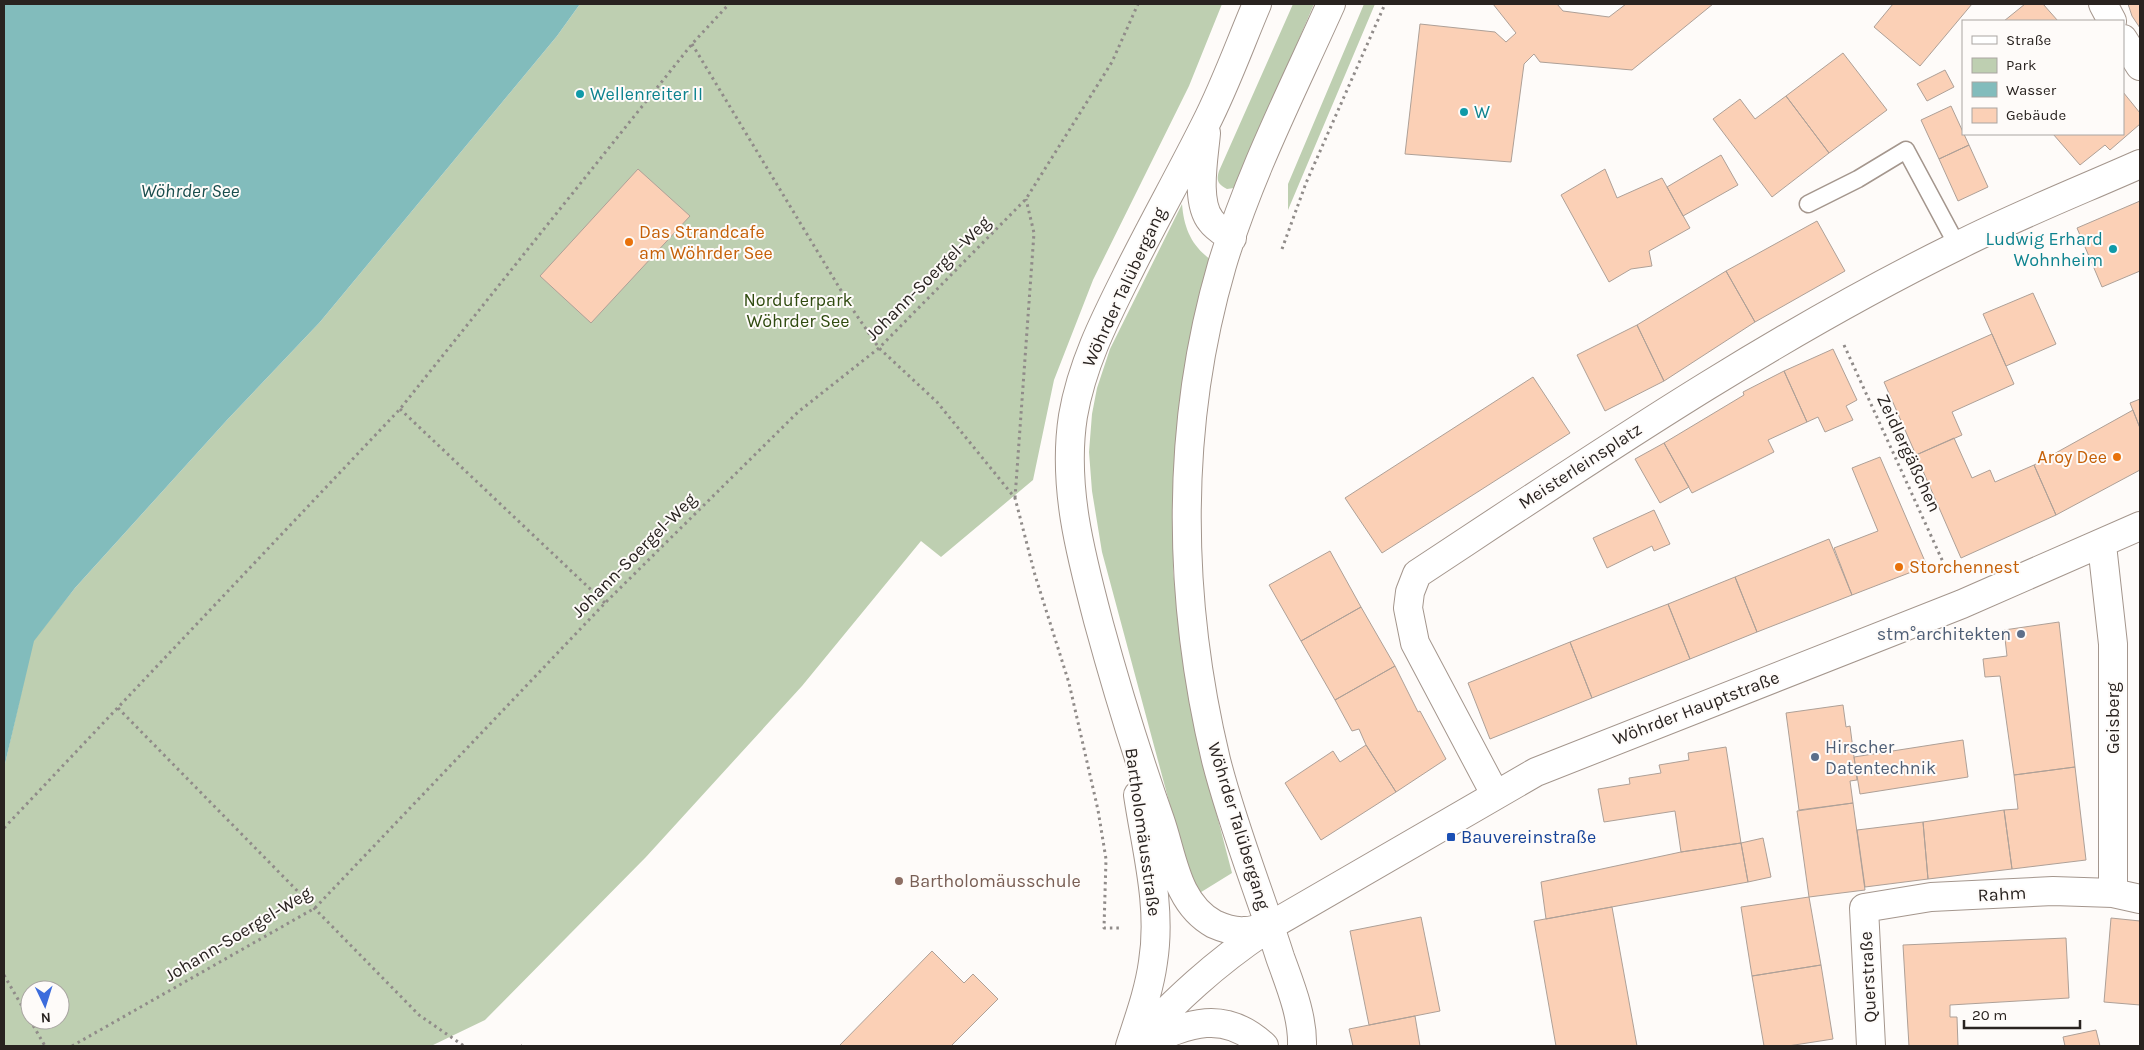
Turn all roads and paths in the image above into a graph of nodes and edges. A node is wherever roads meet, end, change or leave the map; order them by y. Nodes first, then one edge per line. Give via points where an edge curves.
1 (728, 4) edge
2 (1138, 4) edge
3 (1257, 4) edge
4 (1331, 4) edge
5 (1385, 4) edge
6 (2102, 4) edge
7 (2111, 20) edge
8 (2124, 41) edge
9 (692, 44) junction
10 (2140, 66) edge
11 (1207, 122) junction
12 (2140, 164) edge
13 (1026, 199) junction
14 (1808, 204) dead end
15 (1232, 238) junction
16 (1957, 245) junction
17 (1282, 249) dead end
18 (1830, 314) junction
19 (880, 348) junction
20 (400, 409) junction
21 (1015, 498) junction
22 (2140, 526) edge
23 (2102, 545) junction
24 (605, 603) junction
25 (1962, 604) junction
26 (118, 708) junction
27 (1130, 734) junction
28 (1496, 794) junction
29 (4, 828) edge
30 (2113, 893) junction
31 (2140, 899) edge
32 (315, 908) junction
33 (1864, 908) joint
34 (1270, 926) junction
35 (1104, 928) dead end
36 (4, 975) edge
37 (44, 1046) edge
38 (72, 1046) edge
39 (464, 1046) edge
40 (1131, 1046) edge
41 (1136, 1046) edge
42 (1264, 1046) edge
43 (1302, 1046) edge
44 (1871, 1046) edge

1 - 9 path
2 - 13 path, Johann-Soergel-Weg via 1112,62
3 - 11 street, Wöhrder Talübergang
4 - 15 street, Wöhrder Talübergang
5 - 17 path via 1306,182
6 - 7 street
8 - 10 street
9 - 19 path via 851,307
9 - 20 path
11 - 15 street via 1202,183 1204,205 1210,221
11 - 27 street, Wöhrder Talübergang via 1092,346 1073,417 1072,508 1092,599
12 - 16 street, Meisterleinsplatz
13 - 19 path, Johann-Soergel-Weg
13 - 21 path via 1034,233
14 - 16 lane via 1906,150
15 - 34 street, Wöhrder Talübergang via 1199,363 1188,457 1187,568 1195,650 1217,762
16 - 18 street, Meisterleinsplatz
18 - 25 path, Zeidlergäßchen
18 - 28 street, Meisterleinsplatz via 1662,413 1417,574 1408,608 1415,643
19 - 21 path via 937,402
19 - 24 path, Johann-Soergel-Weg via 798,412
20 - 24 path
20 - 26 path
21 - 35 path via 1069,683 1098,810 1106,860
22 - 23 street, Wöhrder Hauptstraße
23 - 25 street, Wöhrder Hauptstraße
23 - 30 street, Geisberg via 2113,644
24 - 32 path, Johann-Soergel-Weg
25 - 28 street, Wöhrder Hauptstraße via 1536,772
26 - 29 path
26 - 32 path
27 - 34 street, Wöhrder Talübergang via 1180,885 1192,906 1211,922 1233,930 1244,932
27 - 40 street, Bartholomäusstraße via 1154,894 1156,931 1150,982
28 - 34 street, Wöhrder Hauptstraße
30 - 31 street, Rahm
30 - 33 street, Rahm via 2053,891 1931,897
32 - 38 path, Johann-Soergel-Weg
32 - 39 path via 419,1015
33 - 44 street, Querstraße
34 - 40 street, Bartholomäusstraße via 1181,994
34 - 43 street via 1297,1012
36 - 37 path
41 - 42 street via 1190,1024 1205,1022 1238,1027

